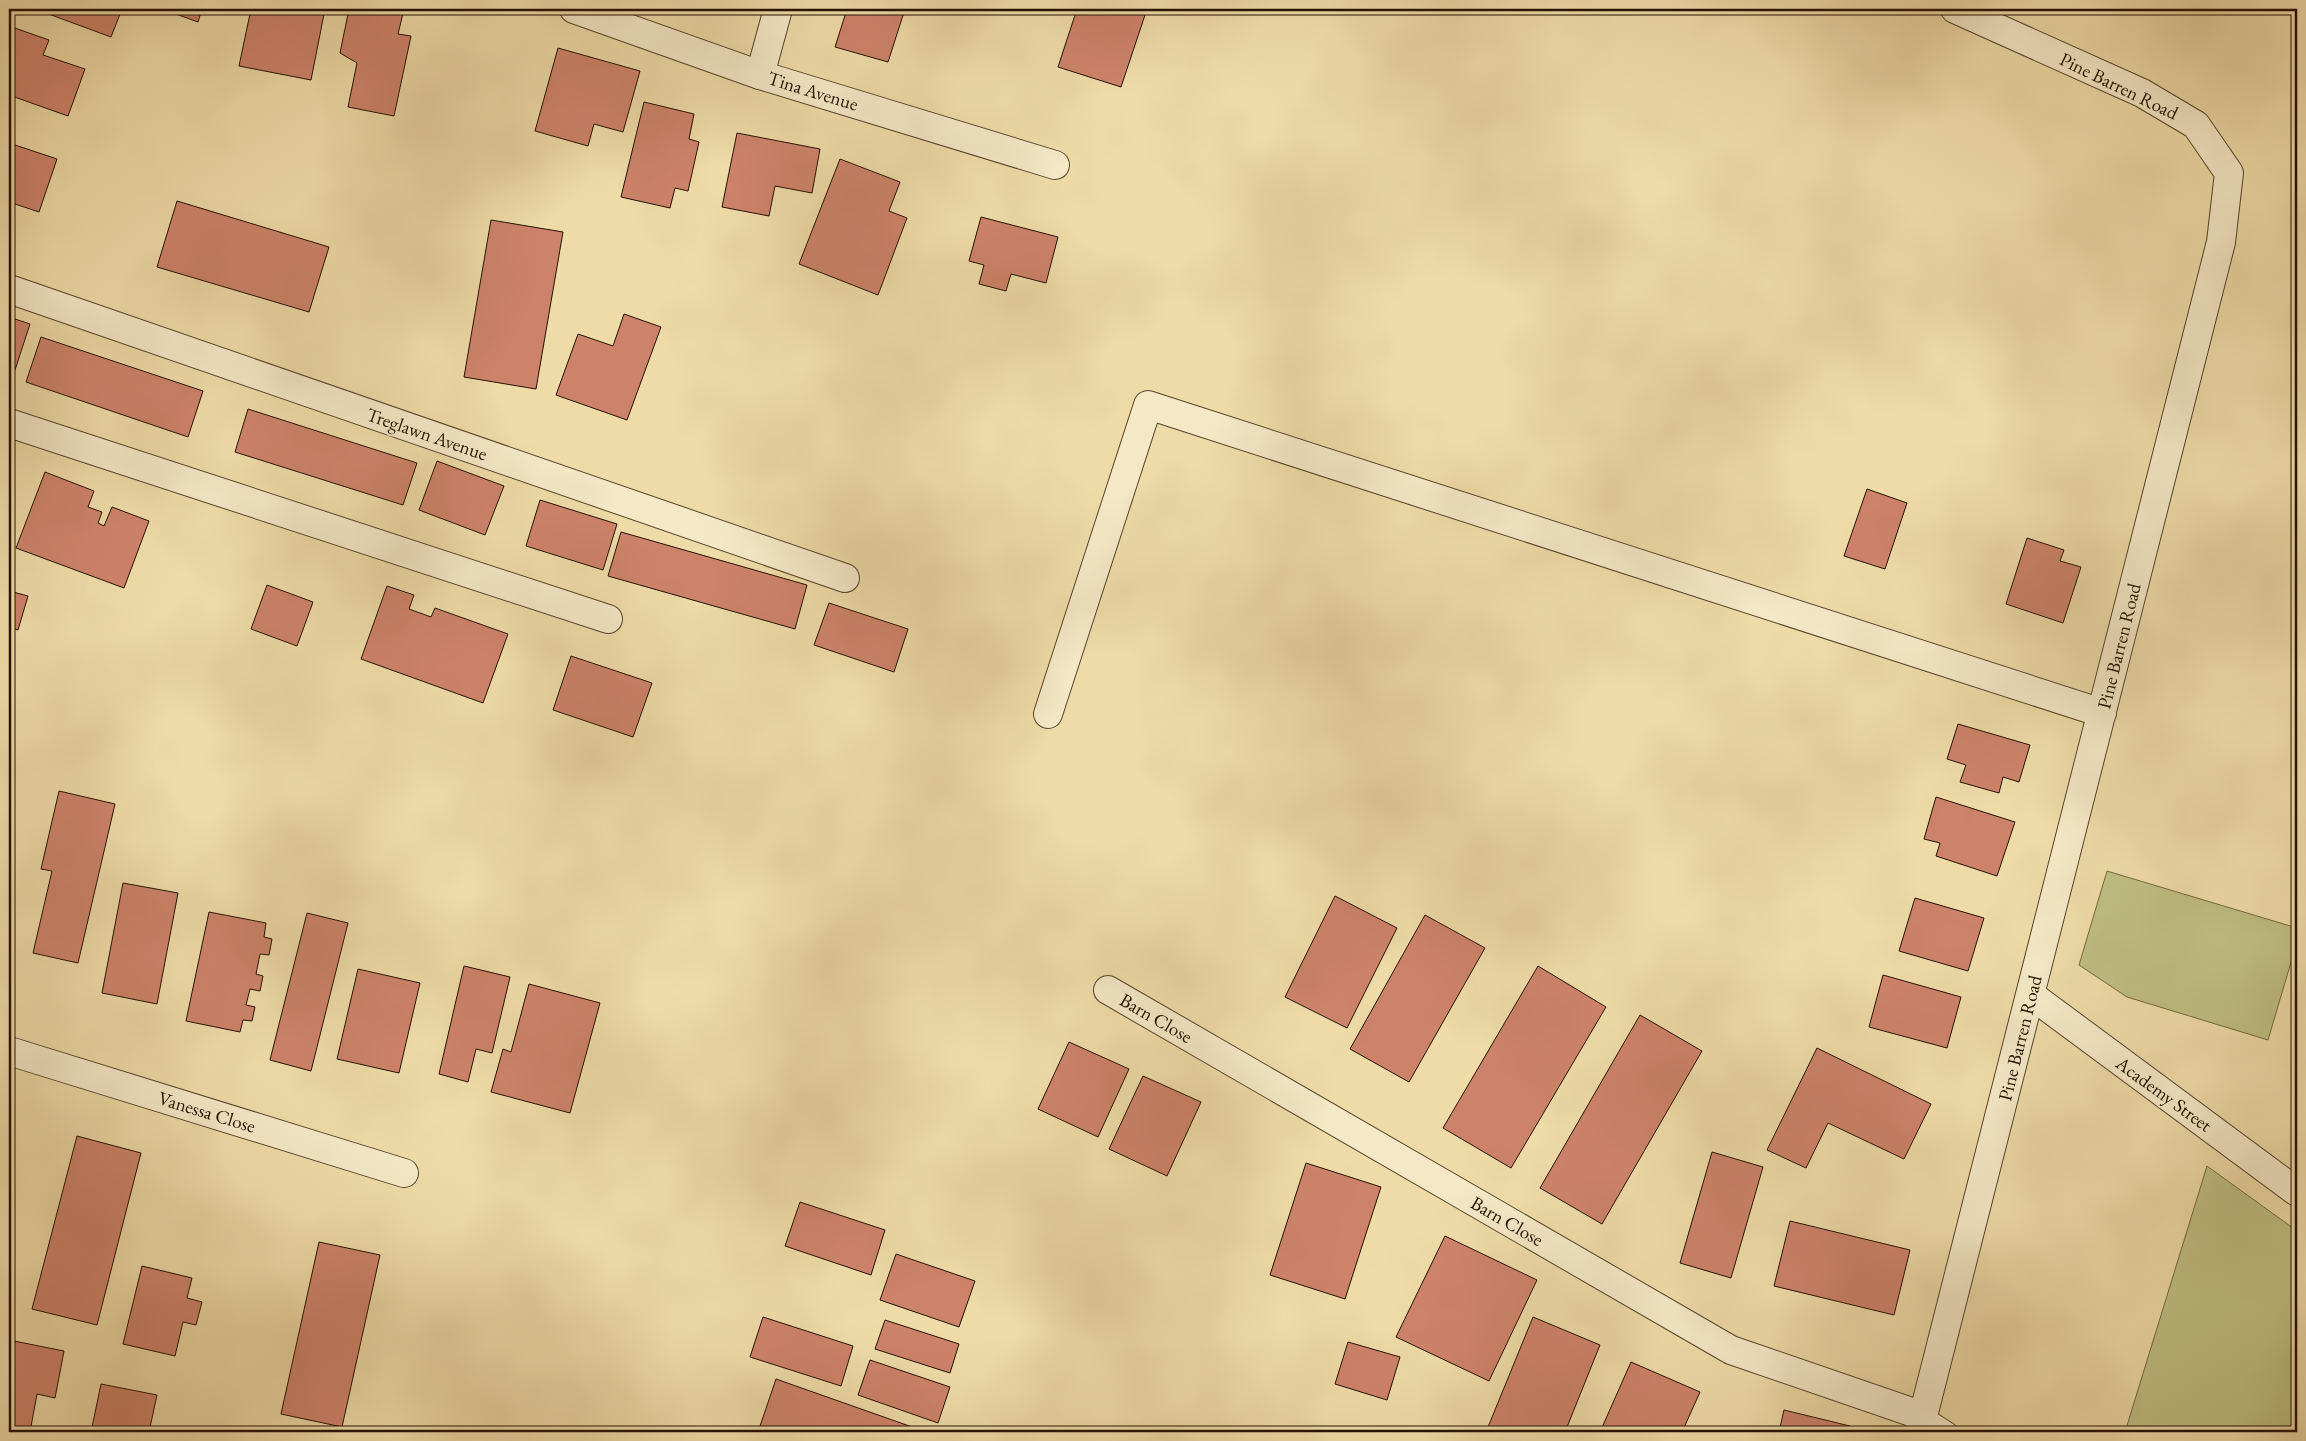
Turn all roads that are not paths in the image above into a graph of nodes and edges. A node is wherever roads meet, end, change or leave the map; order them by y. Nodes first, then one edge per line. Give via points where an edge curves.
1 (574, 9) edge
2 (778, 9) edge
3 (1955, 9) edge
4 (760, 75) junction
5 (1056, 166) dead end
6 (9, 289) edge
7 (9, 423) edge
8 (845, 578) dead end
9 (608, 618) dead end
10 (2102, 713) junction
11 (1048, 714) dead end
12 (1108, 990) dead end
13 (2031, 995) junction
14 (9, 1051) edge
15 (404, 1173) dead end
16 (2297, 1192) edge
17 (1921, 1424) edge
18 (1948, 1432) edge

1 - 4 street, Tina Avenue
2 - 4 street
3 - 10 street, Pine Barren Road via 2142,93 2196,125 2229,173 2221,242
4 - 5 street, Tina Avenue
6 - 8 street, Treglawn Avenue
7 - 9 street
10 - 11 street via 1148,405
10 - 13 street, Pine Barren Road
12 - 17 street, Barn Close via 1731,1350
13 - 16 street, Academy Street
13 - 17 street, Pine Barren Road
14 - 15 street, Vanessa Close
17 - 18 lane

